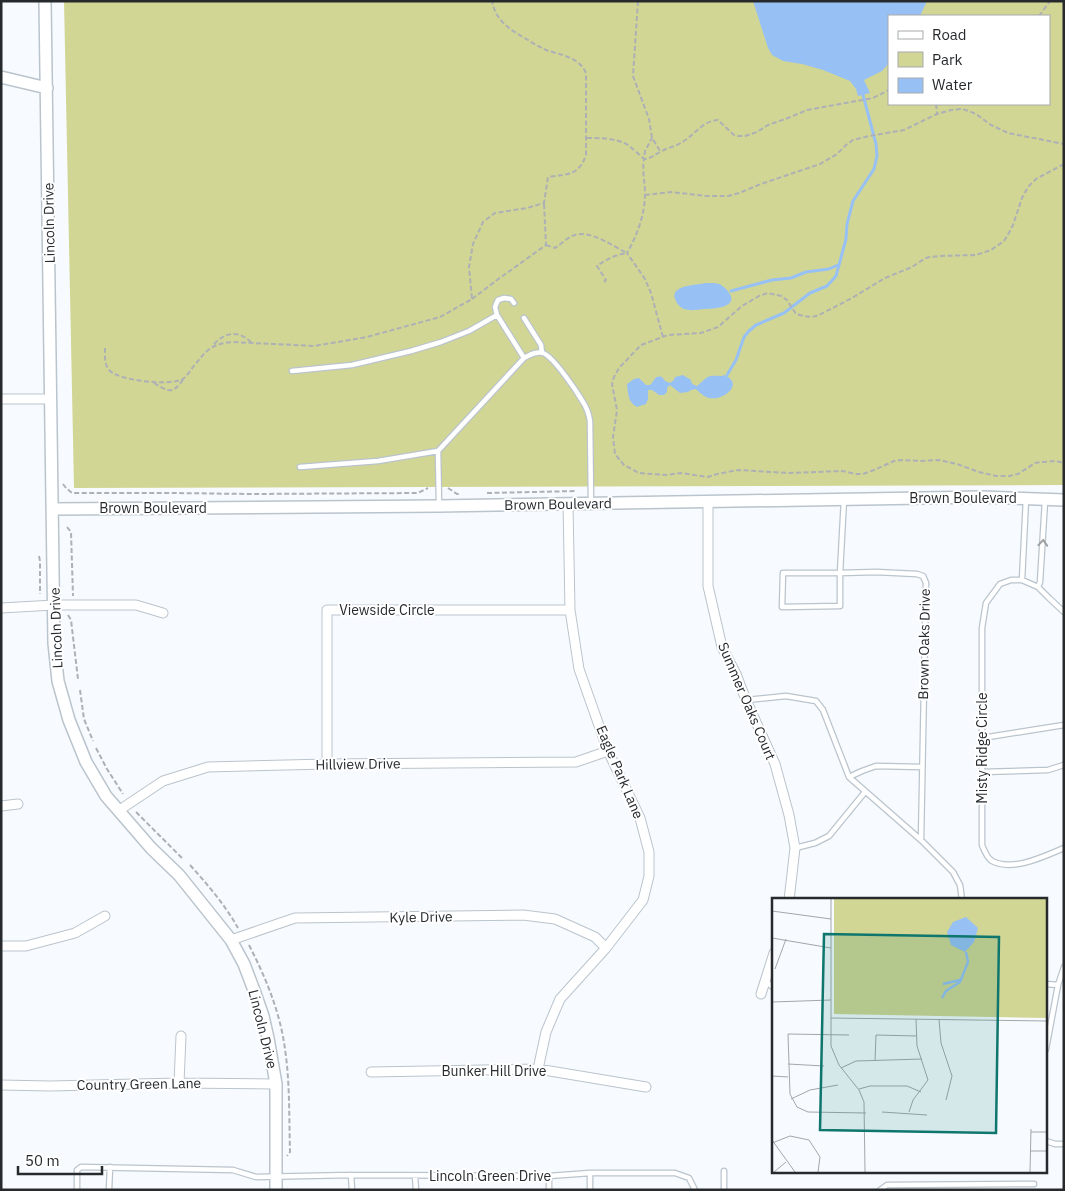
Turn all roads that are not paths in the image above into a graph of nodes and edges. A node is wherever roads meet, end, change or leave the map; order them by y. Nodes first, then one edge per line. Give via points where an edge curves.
1 (45, 1) edge
2 (1, 77) edge
3 (47, 88) junction
4 (514, 303) dead end
5 (497, 315) junction
6 (524, 318) dead end
7 (542, 353) junction
8 (524, 358) junction
9 (292, 371) dead end
10 (1, 399) edge
11 (51, 399) junction
12 (438, 451) junction
13 (300, 467) dead end
14 (844, 499) junction
15 (1026, 499) junction
16 (1046, 499) junction
17 (1064, 500) edge
18 (708, 501) junction
19 (591, 503) junction
20 (568, 504) junction
21 (439, 506) junction
22 (53, 509) junction
23 (840, 573) junction
24 (1022, 580) junction
25 (1038, 587) junction
26 (54, 605) junction
27 (1, 608) edge
28 (570, 610) junction
29 (1064, 612) edge
30 (163, 613) dead end
31 (746, 700) junction
32 (1064, 725) edge
33 (982, 738) junction
34 (608, 751) junction
35 (326, 764) junction
36 (1064, 765) edge
37 (922, 767) junction
38 (982, 772) junction
39 (849, 777) junction
40 (866, 792) junction
41 (18, 804) dead end
42 (1, 806) edge
43 (118, 811) junction
44 (922, 840) junction
45 (794, 848) junction
46 (1064, 848) edge
47 (789, 898) edge
48 (962, 898) edge
49 (104, 916) dead end
50 (231, 940) junction
51 (1, 946) edge
52 (606, 948) junction
53 (772, 959) edge
54 (1064, 967) edge
55 (764, 981) junction
56 (1048, 984) edge
57 (1058, 985) junction
58 (772, 987) edge
59 (761, 994) dead end
60 (181, 1036) dead end
61 (1048, 1038) edge
62 (538, 1069) junction
63 (371, 1072) dead end
64 (179, 1083) junction
65 (276, 1084) junction
66 (1, 1085) edge
67 (646, 1087) dead end
68 (1048, 1142) edge
69 (1064, 1144) edge
70 (110, 1167) junction
71 (724, 1171) dead end
72 (590, 1173) junction
73 (351, 1175) junction
74 (415, 1176) junction
75 (550, 1176) junction
76 (277, 1177) junction
77 (1034, 1184) dead end
78 (77, 1190) edge
79 (109, 1190) edge
80 (276, 1190) edge
81 (352, 1190) edge
82 (416, 1190) edge
83 (549, 1190) edge
84 (590, 1190) edge
85 (695, 1190) edge
86 (724, 1190) edge
87 (880, 1190) edge

1 - 3 street, Lincoln Drive
2 - 3 street
3 - 11 street, Lincoln Drive
4 - 5 lane via 510,299 498,300 495,307
5 - 8 lane
5 - 9 lane via 469,331 411,351 352,365
6 - 7 lane via 541,345
7 - 8 lane
7 - 19 lane via 557,365 588,411
8 - 12 lane
10 - 11 street
11 - 22 street, Lincoln Drive
12 - 13 lane via 378,462
12 - 21 lane
14 - 15 street, Brown Boulevard
14 - 18 street, Brown Boulevard
14 - 23 lane
15 - 16 street, Brown Boulevard
15 - 24 lane
16 - 17 street, Brown Boulevard
25 -> 16 lane
18 - 19 street, Brown Boulevard
18 - 31 street, Summer Oaks Court via 708,586 722,647
19 - 20 street, Brown Boulevard
20 - 21 street, Brown Boulevard
20 - 28 street, Eagle Park Lane
21 - 22 street, Brown Boulevard
22 - 26 street, Lincoln Drive
23 - 23 lane via 783,572 782,606 840,606
23 - 37 lane, Brown Oaks Drive via 917,574 926,583
24 - 25 lane
24 - 33 lane, Misty Ridge Circle via 1000,584 986,603 982,628
25 - 29 lane
26 - 27 street
26 - 30 street via 136,604
26 - 43 street, Lincoln Drive via 58,681 68,720 86,762
28 - 34 street, Eagle Park Lane via 579,669
28 - 35 street, Viewside Circle via 327,610
31 - 39 lane via 786,696 816,702 823,710
31 - 45 street, Summer Oaks Court via 775,764
32 - 33 lane
33 - 38 lane, Misty Ridge Circle
34 - 35 street, Hillview Drive via 576,762
34 - 52 street, Eagle Park Lane via 640,818 649,852 649,876 643,900
35 - 43 street, Hillview Drive via 208,767 163,781
36 - 38 lane via 1048,770
37 - 39 lane via 876,766
37 - 44 lane, Brown Oaks Drive
38 - 46 lane, Misty Ridge Circle via 982,845 991,860 1004,864 1035,860
39 - 40 lane
40 - 44 lane
40 - 45 lane via 830,836
41 - 42 street
43 - 50 street, Lincoln Drive via 179,875
44 - 48 lane via 953,872
45 - 47 street, Summer Oaks Court
49 - 51 street via 75,933 26,946
50 - 52 street, Kyle Drive via 295,918 523,915 554,919 595,937
50 - 65 street, Lincoln Drive via 256,993
52 - 62 street, Eagle Park Lane via 560,1000 546,1032
53 - 55 street
54 - 57 lane
55 - 58 lane
55 - 59 street
56 - 57 lane
57 - 61 lane
60 - 64 street
62 - 63 street, Bunker Hill Drive
62 - 67 street, Bunker Hill Drive
64 - 65 street, Country Green Lane
64 - 66 street, Country Green Lane
65 - 76 street, Lincoln Drive
68 - 69 lane
70 - 76 lane, Lincoln Green Drive via 233,1170 256,1177
70 - 78 lane, Lincoln Green Drive via 81,1167 77,1170
70 - 79 lane
71 - 86 lane
72 - 75 lane, Lincoln Green Drive
72 - 84 lane
72 - 85 lane, Lincoln Green Drive via 675,1173 689,1178
73 - 74 lane, Lincoln Green Drive
73 - 76 lane, Lincoln Green Drive
73 - 81 lane
74 - 75 lane, Lincoln Green Drive
74 - 82 lane
75 - 83 lane
76 - 80 street, Lincoln Drive
77 - 87 lane via 886,1185

